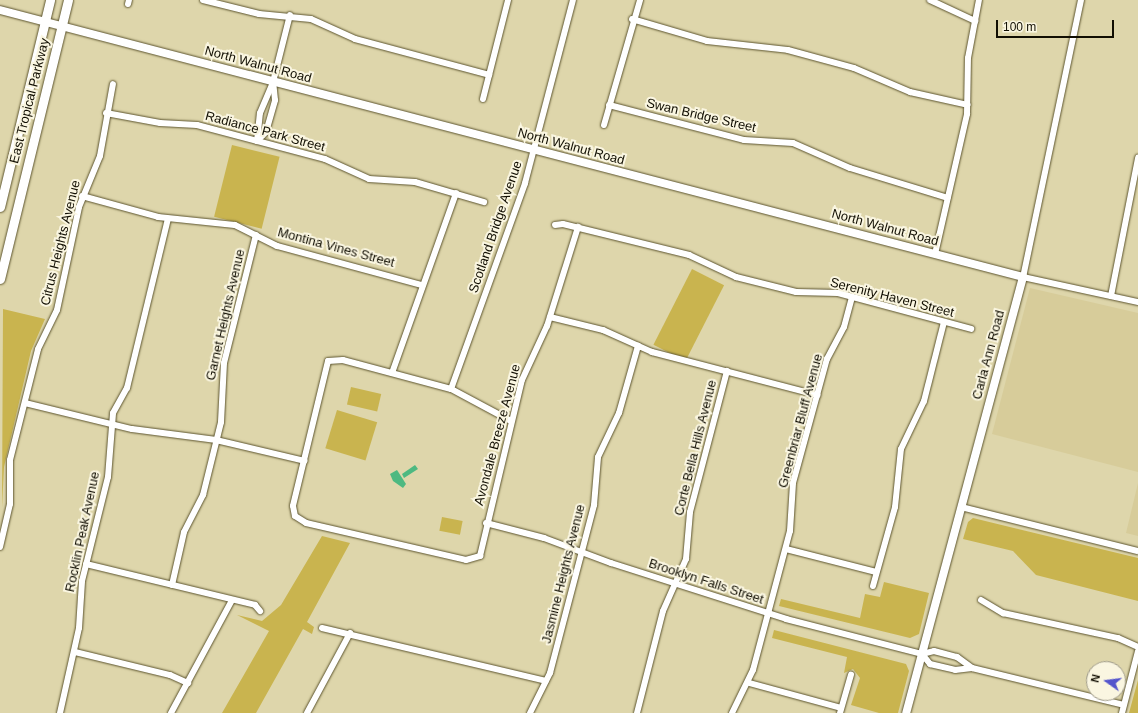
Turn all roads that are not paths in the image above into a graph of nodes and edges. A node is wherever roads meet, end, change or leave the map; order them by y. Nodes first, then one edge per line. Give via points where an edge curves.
1 (50, 0) edge
2 (68, 0) edge
3 (204, 0) edge
4 (508, 0) edge
5 (574, 0) edge
6 (640, 0) edge
7 (930, 0) edge
8 (980, 0) edge
9 (1080, 0) edge
10 (219, 2) edge
11 (0, 10) edge
12 (290, 16) junction
13 (632, 19) junction
14 (975, 21) junction
15 (45, 22) junction
16 (62, 27) junction
17 (489, 74) junction
18 (273, 82) junction
19 (113, 84) dead end
20 (483, 99) dead end
21 (609, 105) junction
22 (968, 105) junction
23 (106, 113) junction
24 (604, 125) dead end
25 (257, 141) junction
26 (534, 150) junction
27 (1138, 158) edge
28 (456, 193) junction
29 (82, 196) junction
30 (948, 198) junction
31 (484, 202) dead end
32 (0, 207) edge
33 (168, 219) junction
34 (554, 225) dead end
35 (578, 227) junction
36 (256, 235) junction
37 (936, 254) junction
38 (1023, 277) junction
39 (0, 278) edge
40 (422, 285) junction
41 (1111, 296) junction
42 (852, 298) junction
43 (1138, 302) edge
44 (550, 317) junction
45 (944, 322) junction
46 (972, 329) dead end
47 (638, 346) junction
48 (727, 371) junction
49 (392, 373) junction
50 (451, 388) junction
51 (817, 395) junction
52 (25, 403) junction
53 (511, 420) junction
54 (111, 424) junction
55 (216, 440) junction
56 (305, 461) junction
57 (961, 507) junction
58 (486, 523) junction
59 (0, 547) edge
60 (786, 549) junction
61 (1138, 551) edge
62 (582, 552) junction
63 (86, 564) junction
64 (876, 572) junction
65 (678, 582) junction
66 (172, 585) junction
67 (873, 586) dead end
68 (232, 600) junction
69 (981, 600) dead end
70 (260, 610) dead end
71 (768, 614) junction
72 (322, 628) dead end
73 (350, 633) junction
74 (1138, 647) edge
75 (1138, 651) edge
76 (75, 652) junction
77 (922, 654) junction
78 (972, 668) junction
79 (851, 675) dead end
80 (546, 681) junction
81 (188, 683) junction
82 (749, 683) junction
83 (1124, 705) junction
84 (841, 710) edge
85 (60, 713) edge
86 (171, 713) edge
87 (307, 713) edge
88 (530, 713) edge
89 (637, 713) edge
90 (732, 713) edge
91 (906, 713) edge
92 (1122, 713) edge

1 - 15 main road, East Tropical Parkway
2 - 16 main road, East Tropical Parkway
3 - 10 street
4 - 17 street
5 - 26 street, Scotland Bridge Avenue
6 - 13 street
7 - 14 street
8 - 14 street
9 - 38 street, Carla Ann Road
10 - 12 street via 259,14
11 - 15 street, North Walnut Road
12 - 17 street via 311,19 355,39
12 - 18 street
13 - 21 street
13 - 22 street via 707,41 788,50 854,68 910,92
14 - 22 street via 968,58
15 - 16 street, North Walnut Road
15 - 32 main road, East Tropical Parkway
16 - 18 street, North Walnut Road
16 - 39 main road, East Tropical Parkway
17 - 20 street
18 - 25 street via 260,113
18 - 25 street via 273,108 266,132
18 - 26 street, North Walnut Road
19 - 23 street, Citrus Heights Avenue
21 - 24 street
21 - 30 street, Swan Bridge Street via 744,140 793,143 850,168
22 - 30 street
23 - 25 street, Radiance Park Street via 160,123 186,123
23 - 29 street, Citrus Heights Avenue via 100,156
25 - 28 street, Radiance Park Street via 325,159 369,179 415,182
26 - 37 street, North Walnut Road
26 - 50 street, Scotland Bridge Avenue
27 - 41 street
28 - 31 street, Radiance Park Street
28 - 40 street
29 - 33 street, Montina Vines Street
29 - 52 street, Citrus Heights Avenue via 57,310 38,349
30 - 37 street
33 - 36 street, Montina Vines Street via 216,221
33 - 54 street, Rocklin Peak Avenue via 128,388
34 - 35 street, Serenity Haven Street
35 - 42 street, Serenity Haven Street via 689,255 736,277 796,292 827,292
35 - 44 street, Avondale Breeze Avenue
36 - 40 street, Montina Vines Street via 277,246
36 - 55 street, Garnet Heights Avenue via 224,363
37 - 38 street, North Walnut Road
38 - 41 street, North Walnut Road
38 - 57 street, Carla Ann Road
40 - 49 street
41 - 43 street, North Walnut Road
42 - 45 street, Serenity Haven Street
42 - 51 street, Greenbriar Bluff Avenue via 844,327 827,359
44 - 47 street via 603,330
44 - 53 street, Avondale Breeze Avenue via 527,365
45 - 46 street, Serenity Haven Street
45 - 64 street via 924,401 901,449 895,507
47 - 48 street
47 - 62 street, Jasmine Heights Avenue via 619,413 598,457 594,504
48 - 51 street
48 - 65 street, Corte Bella Hills Avenue via 690,512 686,559
49 - 50 street
49 - 56 street via 343,360 328,361
50 - 53 street
51 - 60 street, Greenbriar Bluff Avenue via 793,483 790,531
52 - 54 street
52 - 59 street, Citrus Heights Avenue via 10,460 10,504
53 - 58 street, Avondale Breeze Avenue
54 - 55 street
54 - 63 street, Rocklin Peak Avenue via 108,476
55 - 56 street
55 - 66 street, Garnet Heights Avenue via 202,495 184,532
56 - 58 street, Avondale Breeze Avenue via 293,506 295,516 306,523 466,560 477,558 482,549
57 - 61 street
57 - 77 street, Carla Ann Road
58 - 62 street, Brooklyn Falls Street
60 - 64 street
60 - 71 street, Greenbriar Bluff Avenue
62 - 65 street, Brooklyn Falls Street
62 - 80 street, Jasmine Heights Avenue
63 - 66 street
63 - 76 street, Rocklin Peak Avenue
64 - 67 street
65 - 71 street, Brooklyn Falls Street
65 - 89 street, Corte Bella Hills Avenue via 663,611
66 - 68 street
68 - 70 street via 256,605
68 - 81 street
69 - 74 street via 1003,613 1118,638
71 - 77 street, Brooklyn Falls Street
71 - 82 street, Greenbriar Bluff Avenue
72 - 73 street
73 - 80 street
73 - 87 street
75 - 83 street
76 - 81 street via 170,675
76 - 85 street, Rocklin Peak Avenue
77 - 78 street via 934,651 957,656
77 - 78 street via 930,664 955,670
77 - 91 street, Carla Ann Road
78 - 83 street
79 - 84 street
80 - 88 street, Jasmine Heights Avenue
81 - 86 street
82 - 84 street
82 - 90 street, Greenbriar Bluff Avenue
83 - 92 street

